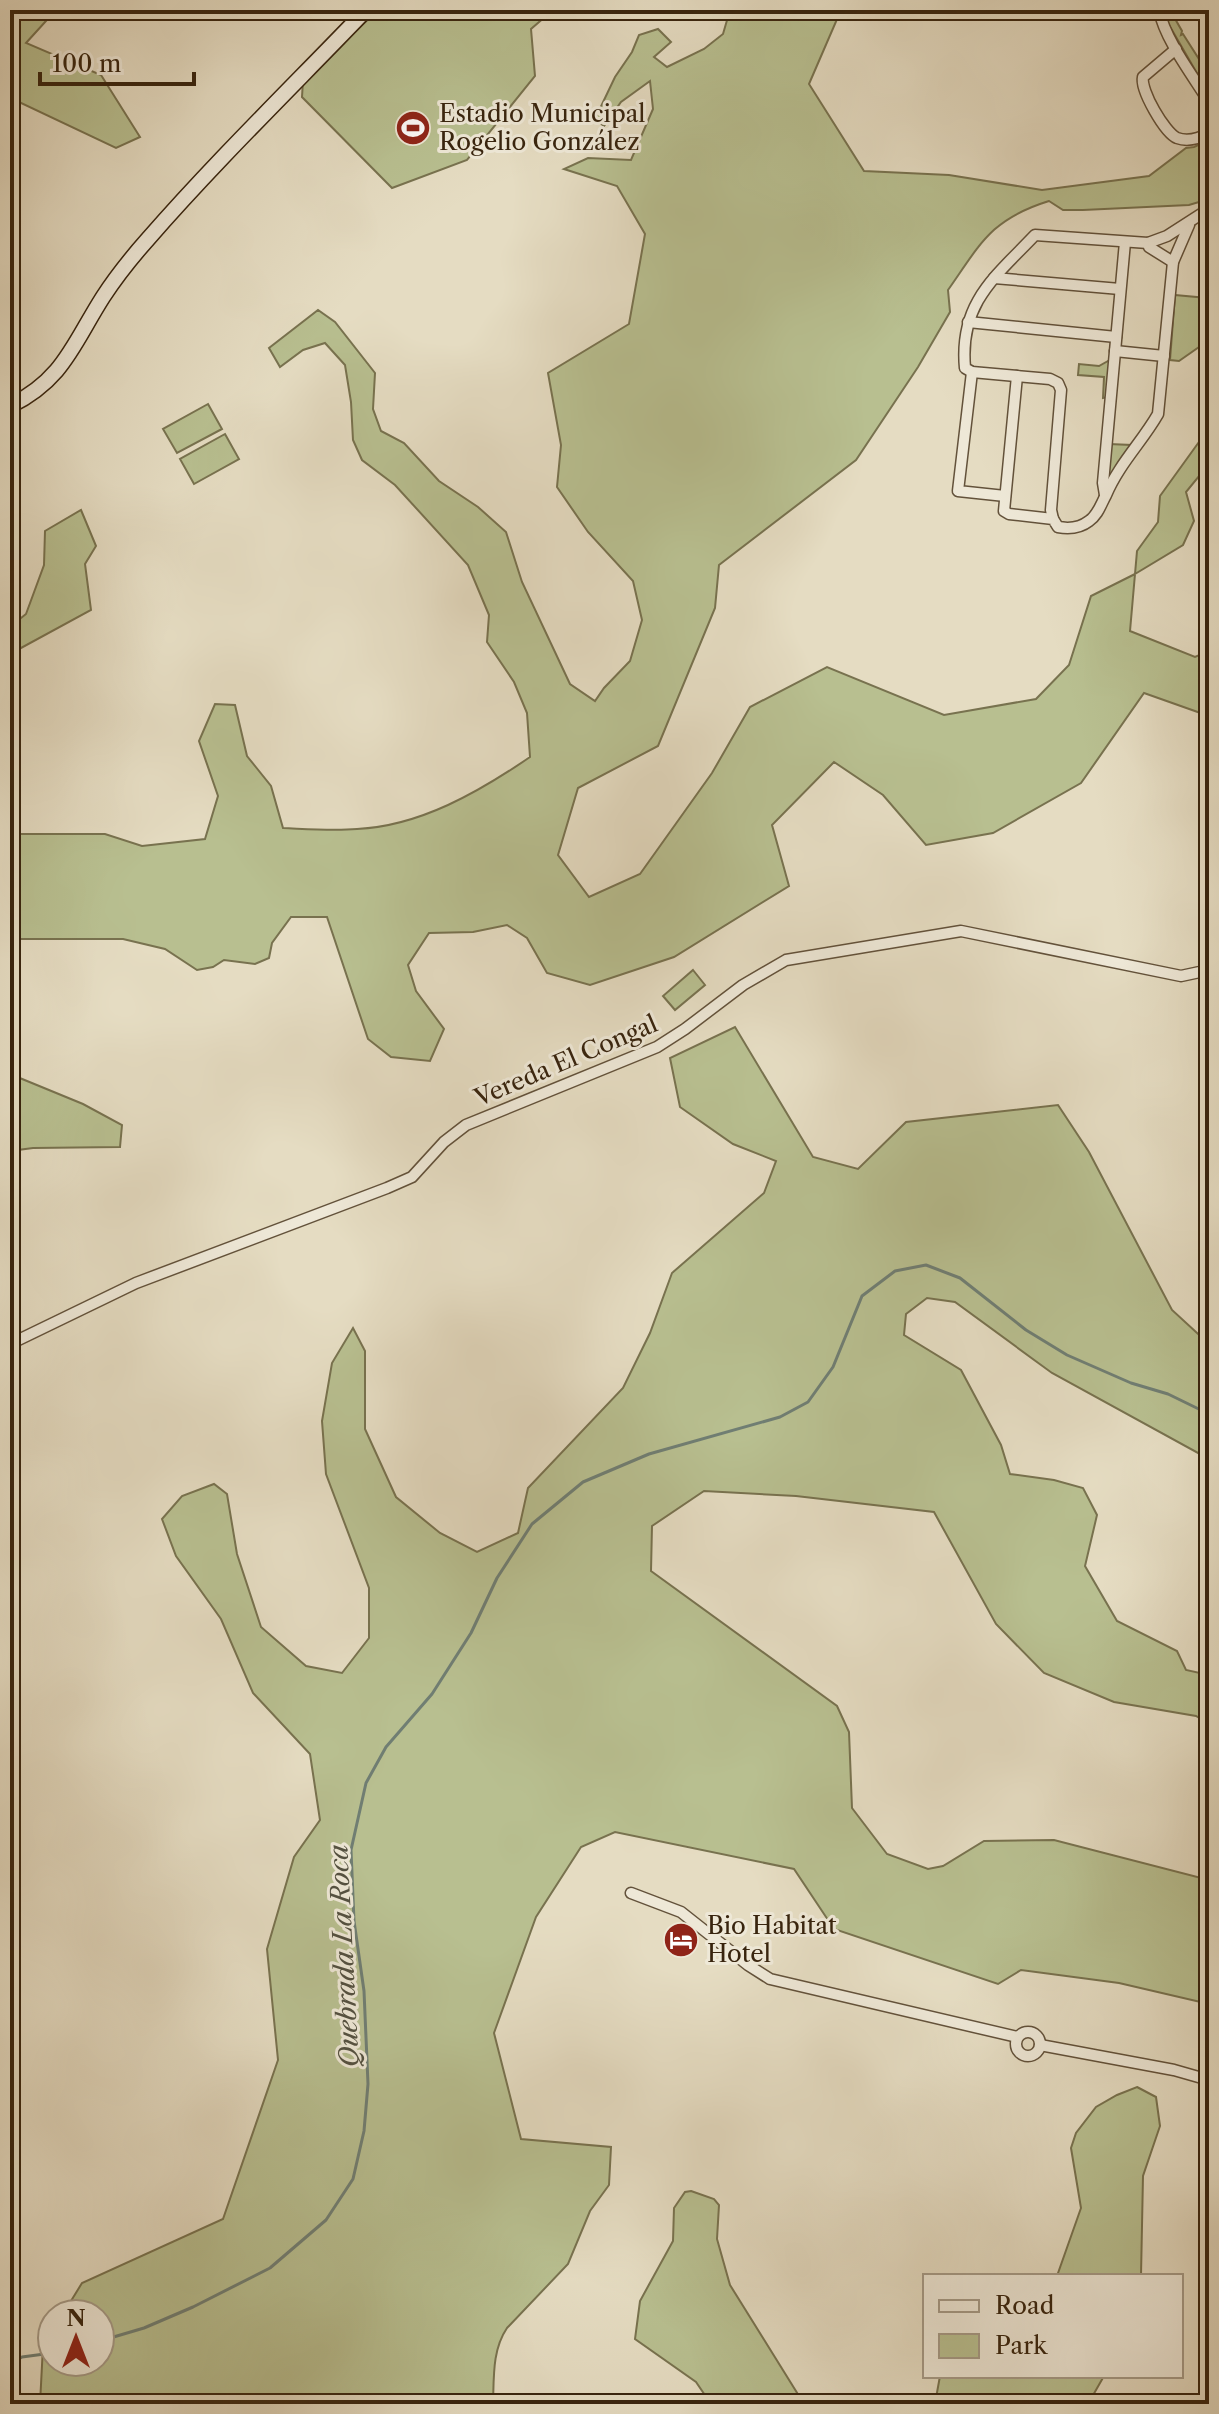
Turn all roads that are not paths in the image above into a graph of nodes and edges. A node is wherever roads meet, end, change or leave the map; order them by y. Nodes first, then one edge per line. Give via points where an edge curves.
1 (366, 10) edge
2 (1159, 10) edge
3 (1176, 49) junction
4 (1209, 102) edge
5 (1209, 133) edge
6 (1209, 209) edge
7 (1190, 223) junction
8 (1125, 242) junction
9 (1148, 243) junction
10 (1173, 262) junction
11 (994, 278) junction
12 (1120, 289) junction
13 (968, 322) junction
14 (1116, 337) junction
15 (1115, 351) junction
16 (1164, 356) junction
17 (972, 372) junction
18 (1017, 376) junction
19 (10, 406) edge
20 (1005, 496) junction
21 (1105, 497) junction
22 (1053, 519) junction
23 (1209, 970) edge
24 (10, 1344) edge
25 (631, 1893) dead end
26 (1017, 2037) junction
27 (1040, 2045) junction
28 (1209, 2080) edge

1 - 19 main road via 146,240 57,372
2 - 3 street
3 - 4 street
3 - 5 street via 1141,84 1173,136 1181,140
6 - 7 street
7 - 9 street
7 - 10 street
8 - 9 street
8 - 11 street via 1035,235
8 - 12 street
9 - 10 street
10 - 16 street
11 - 12 street
11 - 13 street
12 - 14 street
13 - 14 street
13 - 17 street via 964,361
14 - 15 street
15 - 16 street
15 - 21 street
16 - 21 street via 1158,414 1118,469
17 - 18 street
17 - 20 street via 958,491
18 - 20 street
18 - 22 street via 1050,379 1061,390
20 - 22 street via 1004,511 1009,514
21 - 22 street via 1080,526 1058,527
23 - 24 street, Vereda El Congal via 1181,976 961,931 786,960 657,1047 466,1125 412,1177 136,1283
25 - 26 street via 681,1912 770,1979
26 - 27 street via 1032,2032
26 - 27 street via 1016,2049 1022,2055 1034,2054
27 - 28 street

